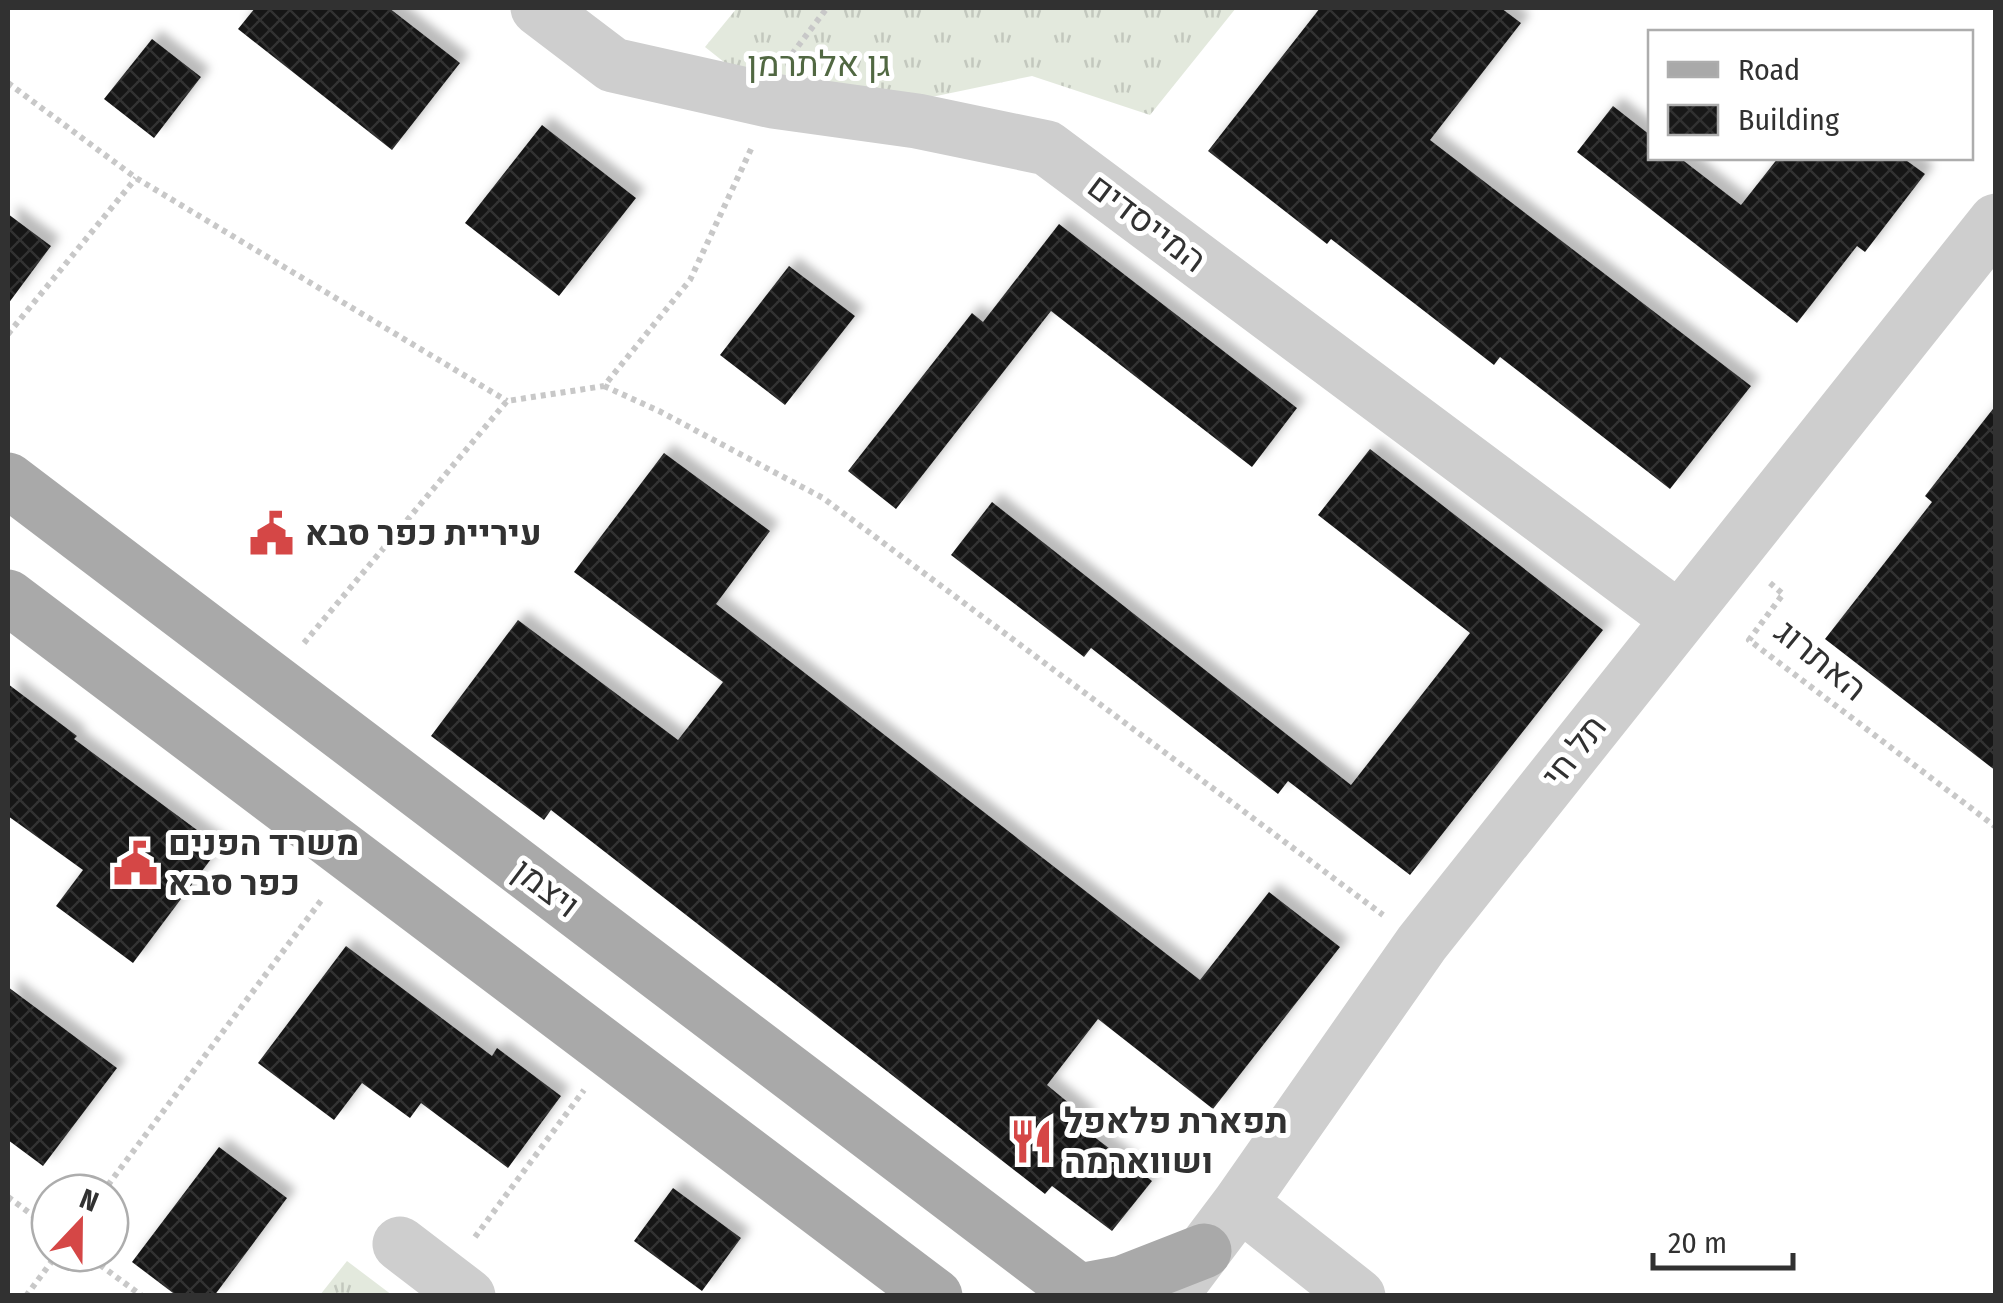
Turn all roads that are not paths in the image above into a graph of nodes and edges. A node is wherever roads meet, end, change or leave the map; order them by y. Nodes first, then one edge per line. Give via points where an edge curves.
1 (538, 8) edge
2 (1996, 221) edge
3 (8, 480) edge
4 (8, 597) edge
5 (1678, 618) junction
6 (1240, 1203) junction
7 (400, 1244) dead end
8 (1204, 1251) junction
9 (456, 1287) edge
10 (1082, 1293) edge
11 (935, 1296) edge
12 (1170, 1296) edge
13 (1358, 1296) edge

1 - 5 street, המייסדים via 613,65 773,101 1047,148
2 - 5 street, תל חי
3 - 10 main road, ויצמן
4 - 11 main road
5 - 6 street, תל חי via 1422,944
6 - 8 street, תל חי
6 - 13 street
7 - 9 street
8 - 10 main road
8 - 12 street, תל חי

